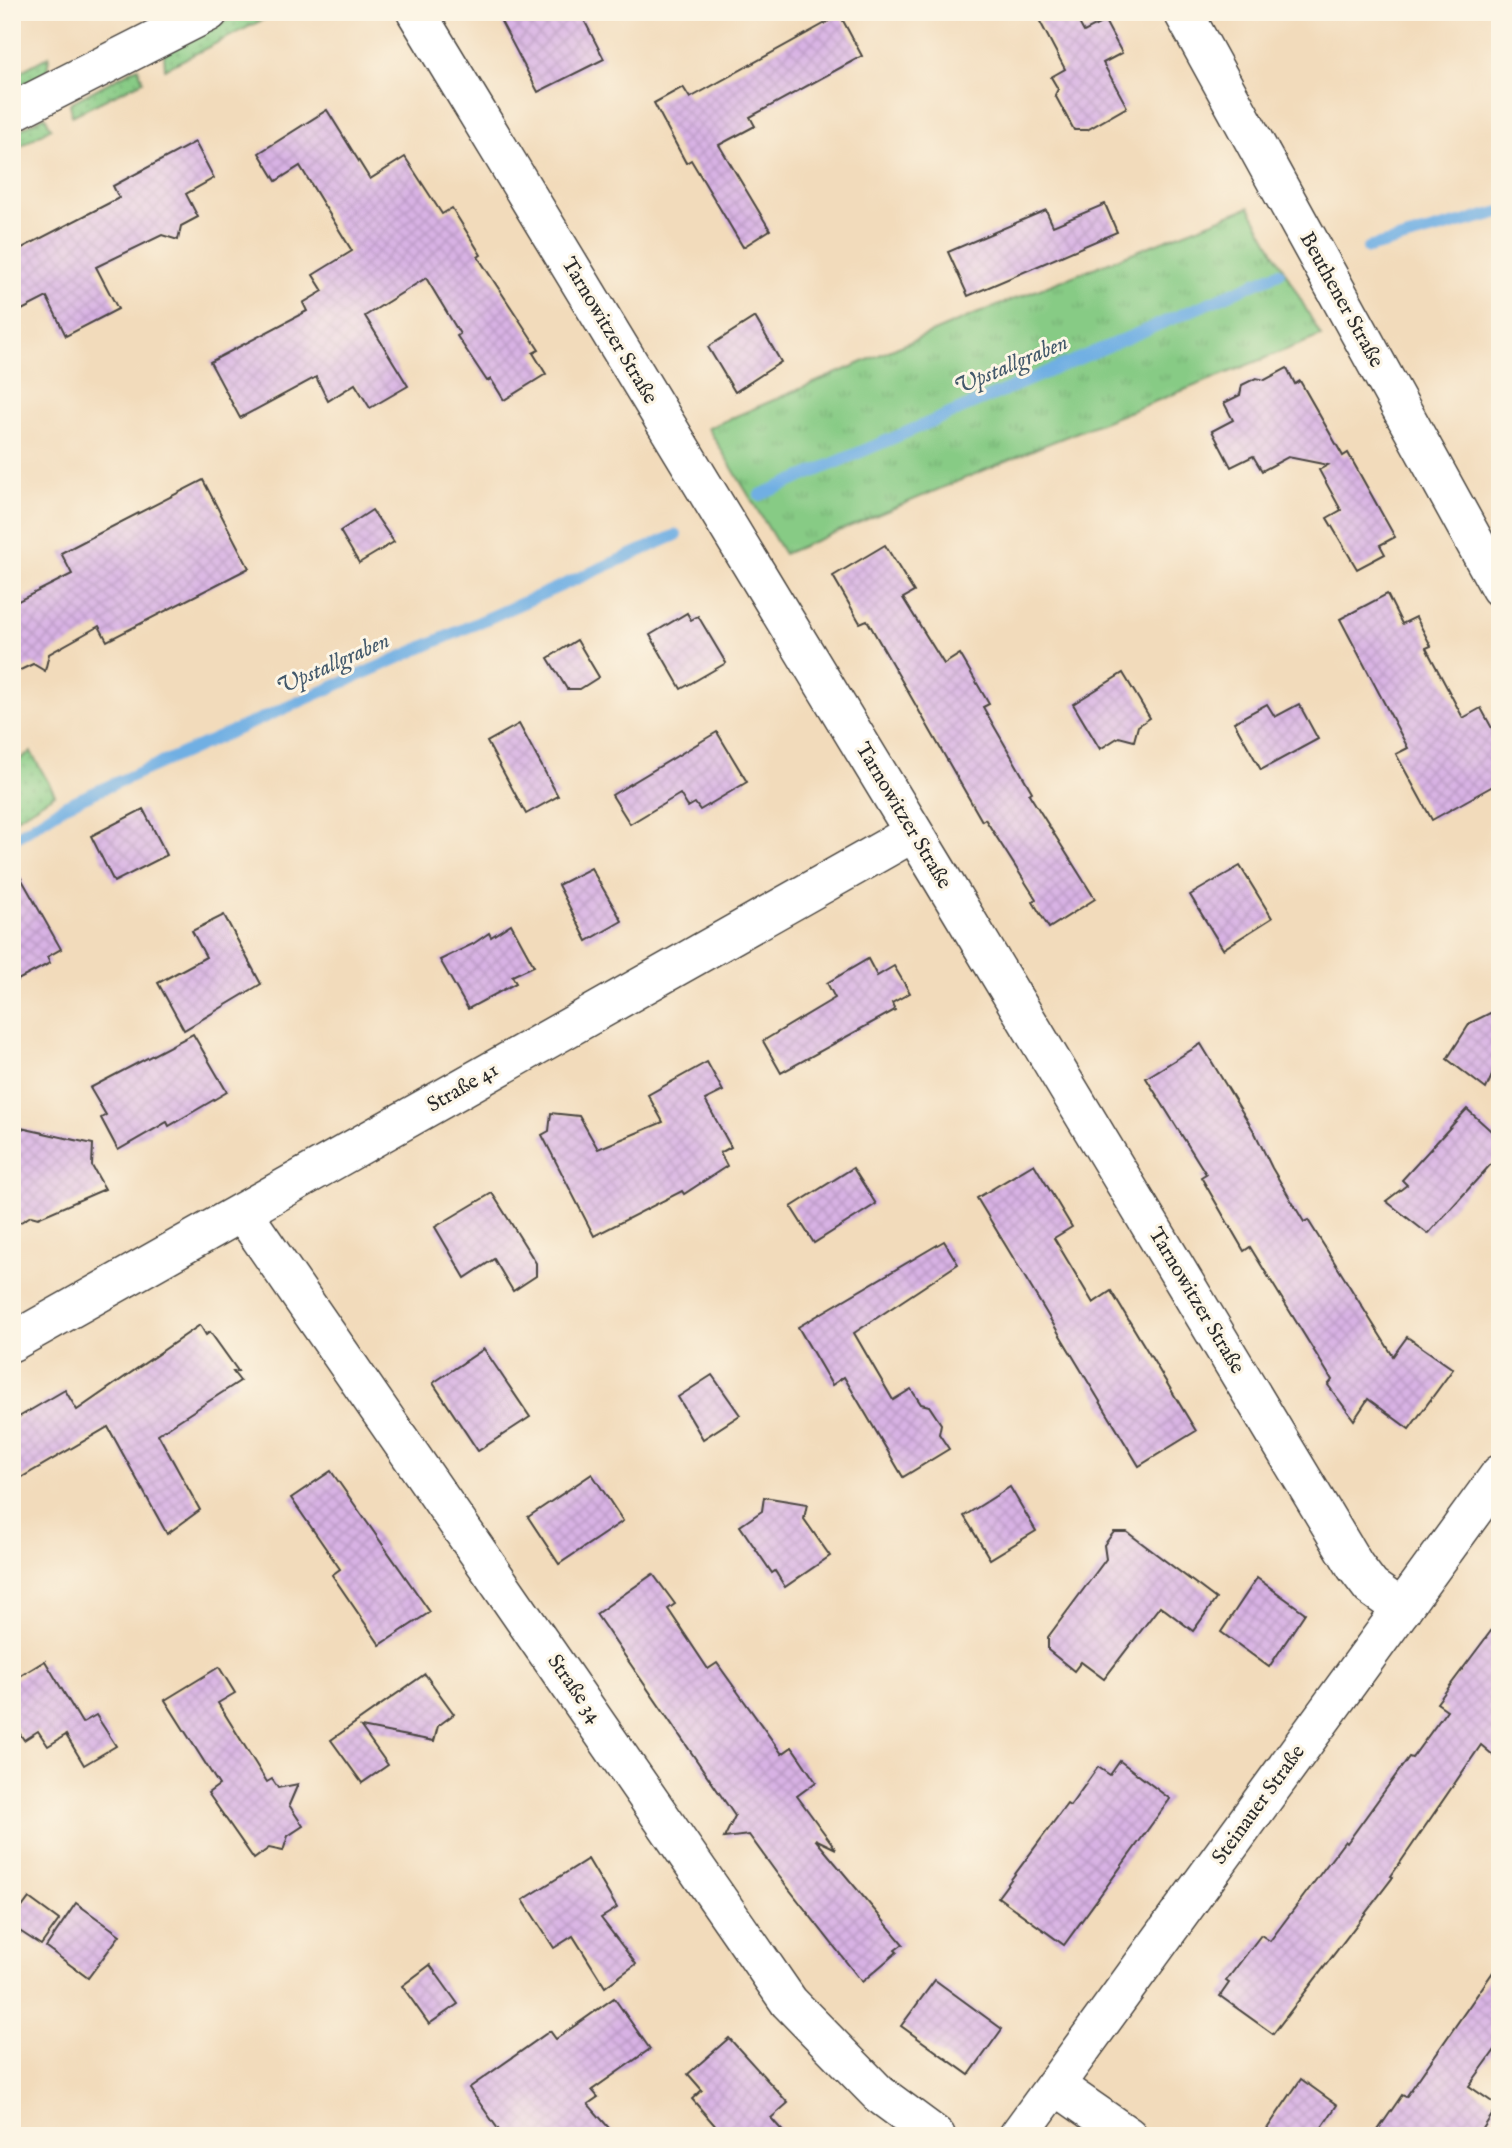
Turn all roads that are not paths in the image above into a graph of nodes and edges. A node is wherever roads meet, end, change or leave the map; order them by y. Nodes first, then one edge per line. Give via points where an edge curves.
1 (209, 12) edge
2 (416, 12) edge
3 (1183, 12) edge
4 (12, 112) edge
5 (1500, 587) edge
6 (913, 833) junction
7 (243, 1213) junction
8 (12, 1342) edge
9 (1500, 1474) edge
10 (1402, 1609) junction
11 (1056, 2086) junction
12 (936, 2136) edge
13 (1018, 2136) edge
14 (1128, 2136) edge

1 - 4 street
2 - 6 street, Tarnowitzer Straße
3 - 5 street, Beuthener Straße
6 - 7 street, Straße 41
6 - 10 street, Tarnowitzer Straße via 1355,1566 1371,1587
7 - 8 street, Straße 41
7 - 12 street, Straße 34 via 789,2003 879,2094
9 - 10 street, Steinauer Straße
10 - 11 street, Steinauer Straße
11 - 13 street, Steinauer Straße
11 - 14 street

